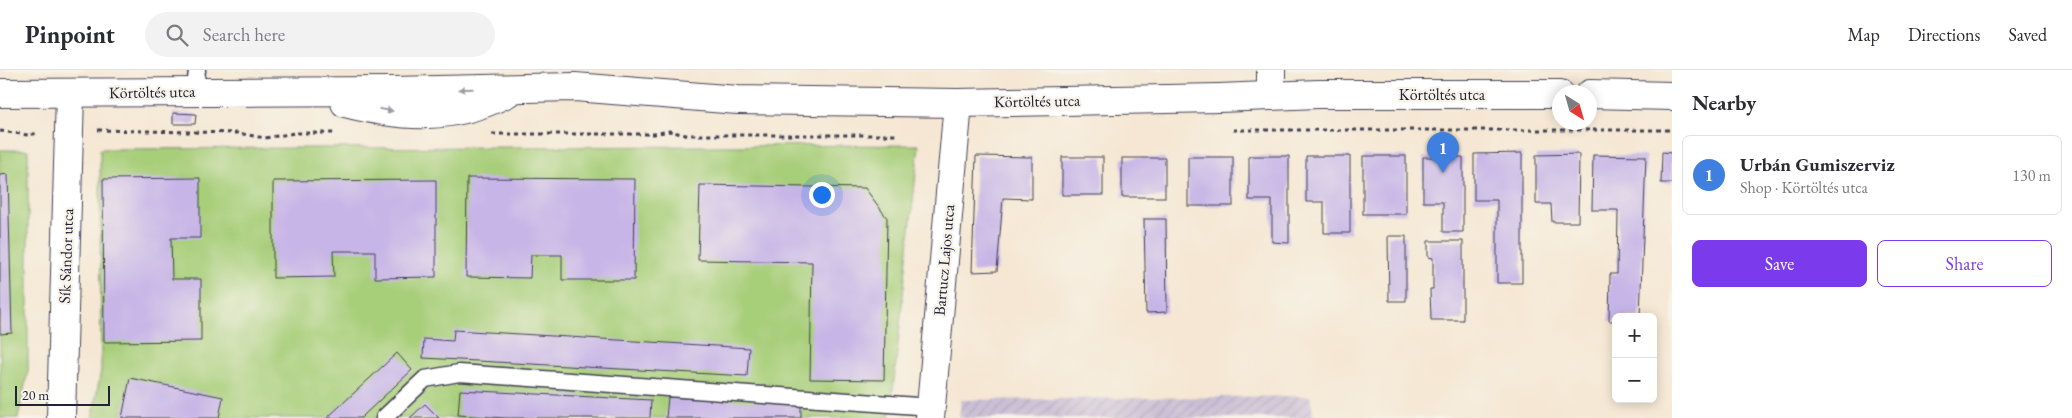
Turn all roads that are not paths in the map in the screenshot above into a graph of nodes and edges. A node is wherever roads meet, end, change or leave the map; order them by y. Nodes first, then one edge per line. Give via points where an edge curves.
1 (515, 79) edge
2 (196, 80) edge
3 (1271, 83) edge
4 (0, 93) edge
5 (70, 94) junction
6 (1552, 94) edge
7 (1597, 94) edge
8 (1672, 96) edge
9 (958, 103) junction
10 (930, 412) edge
11 (61, 418) edge
12 (384, 418) edge

1 - 2 street, Körtöltés utca via 477,108 415,115 352,105 304,91
1 - 9 street, Körtöltés utca via 738,100
2 - 5 street, Körtöltés utca
3 - 6 street, Körtöltés utca
3 - 9 street, Körtöltés utca
4 - 5 street, Körtöltés utca
5 - 11 street, Sík Sándor utca
7 - 8 street
9 - 10 street, Bartucz Lajos utca
10 - 12 lane via 459,373 425,379

